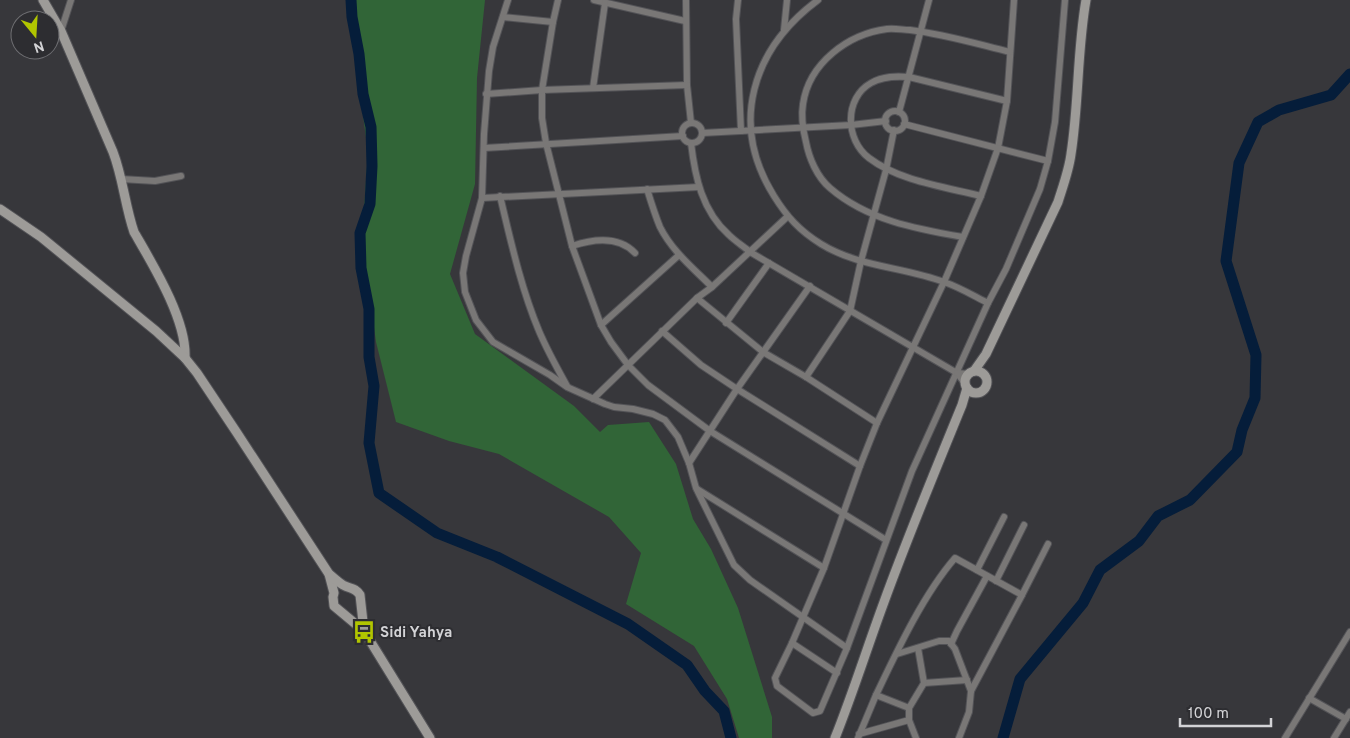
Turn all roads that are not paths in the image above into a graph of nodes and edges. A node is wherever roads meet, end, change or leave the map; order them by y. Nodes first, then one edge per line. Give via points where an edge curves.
1 (43, 0) edge
2 (71, 0) edge
3 (508, 0) edge
4 (558, 0) edge
5 (594, 0) edge
6 (686, 0) edge
7 (738, 0) edge
8 (787, 0) edge
9 (818, 0) edge
10 (929, 0) edge
11 (1012, 0) edge
12 (1066, 0) edge
13 (1086, 0) edge
14 (605, 3) junction
15 (503, 17) junction
16 (685, 21) junction
17 (553, 22) junction
18 (61, 30) junction
19 (784, 30) junction
20 (920, 31) junction
21 (1010, 52) junction
22 (909, 77) junction
23 (687, 85) junction
24 (593, 88) junction
25 (542, 90) junction
26 (486, 94) junction
27 (1007, 101) junction
28 (899, 112) junction
29 (886, 121) junction
30 (691, 124) junction
31 (904, 124) junction
32 (851, 125) junction
33 (803, 128) junction
34 (894, 130) junction
35 (741, 131) junction
36 (751, 131) junction
37 (702, 133) junction
38 (683, 136) junction
39 (546, 143) junction
40 (691, 143) junction
41 (484, 148) junction
42 (998, 148) junction
43 (1048, 161) junction
44 (886, 170) junction
45 (181, 176) dead end
46 (121, 179) junction
47 (699, 186) junction
48 (646, 189) junction
49 (559, 194) junction
50 (500, 196) junction
51 (981, 196) junction
52 (482, 198) junction
53 (0, 209) edge
54 (873, 214) junction
55 (787, 217) junction
56 (964, 237) junction
57 (572, 246) junction
58 (750, 252) junction
59 (635, 253) dead end
60 (679, 255) junction
61 (861, 261) junction
62 (769, 262) junction
63 (944, 282) junction
64 (810, 286) junction
65 (712, 287) junction
66 (696, 298) junction
67 (988, 303) junction
68 (850, 311) junction
69 (726, 323) junction
70 (601, 325) junction
71 (662, 331) junction
72 (913, 348) junction
73 (763, 352) junction
74 (986, 354) junction
75 (185, 358) junction
76 (628, 365) junction
77 (957, 373) junction
78 (972, 373) junction
79 (985, 376) junction
80 (806, 377) junction
81 (966, 386) junction
82 (567, 387) junction
83 (737, 389) junction
84 (975, 393) junction
85 (593, 399) junction
86 (962, 405) junction
87 (877, 423) junction
88 (710, 431) junction
89 (690, 463) junction
90 (860, 466) junction
91 (696, 488) junction
92 (844, 512) junction
93 (1004, 517) dead end
94 (1024, 525) dead end
95 (886, 540) junction
96 (1048, 544) dead end
97 (824, 568) junction
98 (977, 570) junction
99 (329, 574) junction
100 (987, 576) junction
101 (996, 581) junction
102 (344, 586) junction
103 (334, 593) junction
104 (1022, 595) junction
105 (360, 600) junction
106 (344, 613) junction
107 (804, 617) junction
108 (364, 631) junction
109 (1350, 632) edge
110 (792, 643) junction
111 (951, 644) junction
112 (846, 648) junction
113 (918, 648) junction
114 (897, 654) junction
115 (837, 673) junction
116 (966, 680) junction
117 (924, 683) junction
118 (970, 691) junction
119 (876, 695) junction
120 (1309, 698) junction
121 (909, 708) junction
122 (1350, 712) edge
123 (1346, 719) junction
124 (909, 720) junction
125 (858, 736) edge
126 (430, 738) edge
127 (835, 738) edge
128 (916, 738) edge
129 (959, 738) edge
130 (1285, 738) edge
131 (1334, 738) edge

1 - 18 street
2 - 18 street
3 - 15 street
4 - 17 street
5 - 14 street
6 - 16 street
7 - 35 street
8 - 19 street
9 - 19 street
10 - 20 street
11 - 21 street
12 - 43 street via 1055,122
13 - 74 street via 1077,110 1064,185
14 - 16 street
14 - 24 street
15 - 17 street
15 - 26 street via 493,47
16 - 23 street
17 - 25 street
18 - 46 street via 113,152
19 - 36 street via 766,58 756,82
20 - 21 street
20 - 22 street
20 - 33 street via 890,28 860,35 841,45 823,61 809,85 803,104
21 - 27 street
22 - 27 street
22 - 28 street
22 - 32 street via 884,78 864,88 855,99
23 - 24 street
23 - 30 street
24 - 25 street
25 - 26 street
25 - 39 street
26 - 41 street
27 - 42 street
28 - 29 street via 890,113
28 - 31 street via 904,117
29 - 32 street
29 - 34 street
30 - 37 street via 700,127
30 - 38 street via 685,126
31 - 34 street
31 - 42 street
32 - 33 street
32 - 44 street via 862,153
33 - 36 street
33 - 54 street via 812,162 828,186
34 - 44 street
35 - 36 street
35 - 37 street
36 - 55 street via 761,171
37 - 40 street via 699,141
38 - 39 street
38 - 40 street
39 - 41 street
39 - 49 street
40 - 47 street
41 - 52 street
42 - 43 street
42 - 51 street
43 - 67 street via 1034,206
44 - 51 street
44 - 54 street
45 - 46 street via 155,180
46 - 75 street via 134,232 165,288 183,333
47 - 48 street
47 - 58 street via 714,217
48 - 49 street
48 - 60 street via 660,227
49 - 50 street
49 - 57 street
50 - 52 street
50 - 82 street via 516,262 539,331
51 - 56 street
52 - 82 street via 463,273 476,320 493,342
53 - 75 street via 41,237
54 - 56 street via 934,232
54 - 61 street
55 - 58 street
55 - 61 street via 821,245
56 - 63 street
57 - 59 street via 601,241 621,242
57 - 70 street
58 - 62 street
58 - 65 street
60 - 65 street
60 - 70 street
61 - 63 street
61 - 68 street
62 - 64 street
62 - 69 street
63 - 67 street
63 - 72 street
64 - 68 street
64 - 73 street
65 - 66 street
66 - 69 street
66 - 71 street
67 - 77 street
68 - 72 street
68 - 80 street
69 - 73 street
70 - 76 street
71 - 76 street
71 - 83 street via 701,365
72 - 77 street
72 - 87 street
73 - 80 street
73 - 83 street
74 - 78 street
74 - 79 street
75 - 99 street
76 - 85 street
76 - 88 street via 648,385
77 - 78 street
77 - 81 street
77 - 95 street via 912,471
78 - 79 street
78 - 81 street via 966,378
79 - 84 street via 986,387
80 - 87 street
81 - 84 street
81 - 86 street
82 - 85 street
83 - 88 street
83 - 90 street
84 - 86 street
85 - 89 street via 614,407 633,408 665,420 678,436
86 - 127 street via 913,524
87 - 90 street
88 - 89 street
88 - 92 street
89 - 91 street
90 - 92 street
91 - 97 street
91 - 107 street via 734,565
92 - 95 street
92 - 97 street
93 - 98 street
94 - 101 street
95 - 112 street
96 - 104 street
97 - 107 street
98 - 100 street
98 - 114 street via 955,558 932,589
99 - 102 street
99 - 103 street
100 - 101 street
100 - 111 street
101 - 104 street
102 - 103 street
102 - 105 street via 354,588
103 - 106 street via 334,606
104 - 118 street
105 - 106 street via 353,612
105 - 108 street
106 - 108 street
107 - 110 street
107 - 112 street
108 - 126 street
109 - 120 street
110 - 115 street
110 - 115 street via 774,681 813,713 820,711
111 - 113 street via 945,640
111 - 116 street
112 - 115 street
113 - 114 street
113 - 117 street
114 - 119 street
116 - 117 street
116 - 118 street
117 - 121 street
118 - 129 street via 969,712
119 - 121 street
119 - 125 street
120 - 123 street
120 - 130 street
121 - 124 street
122 - 123 street
123 - 131 street
124 - 125 street
124 - 128 street

